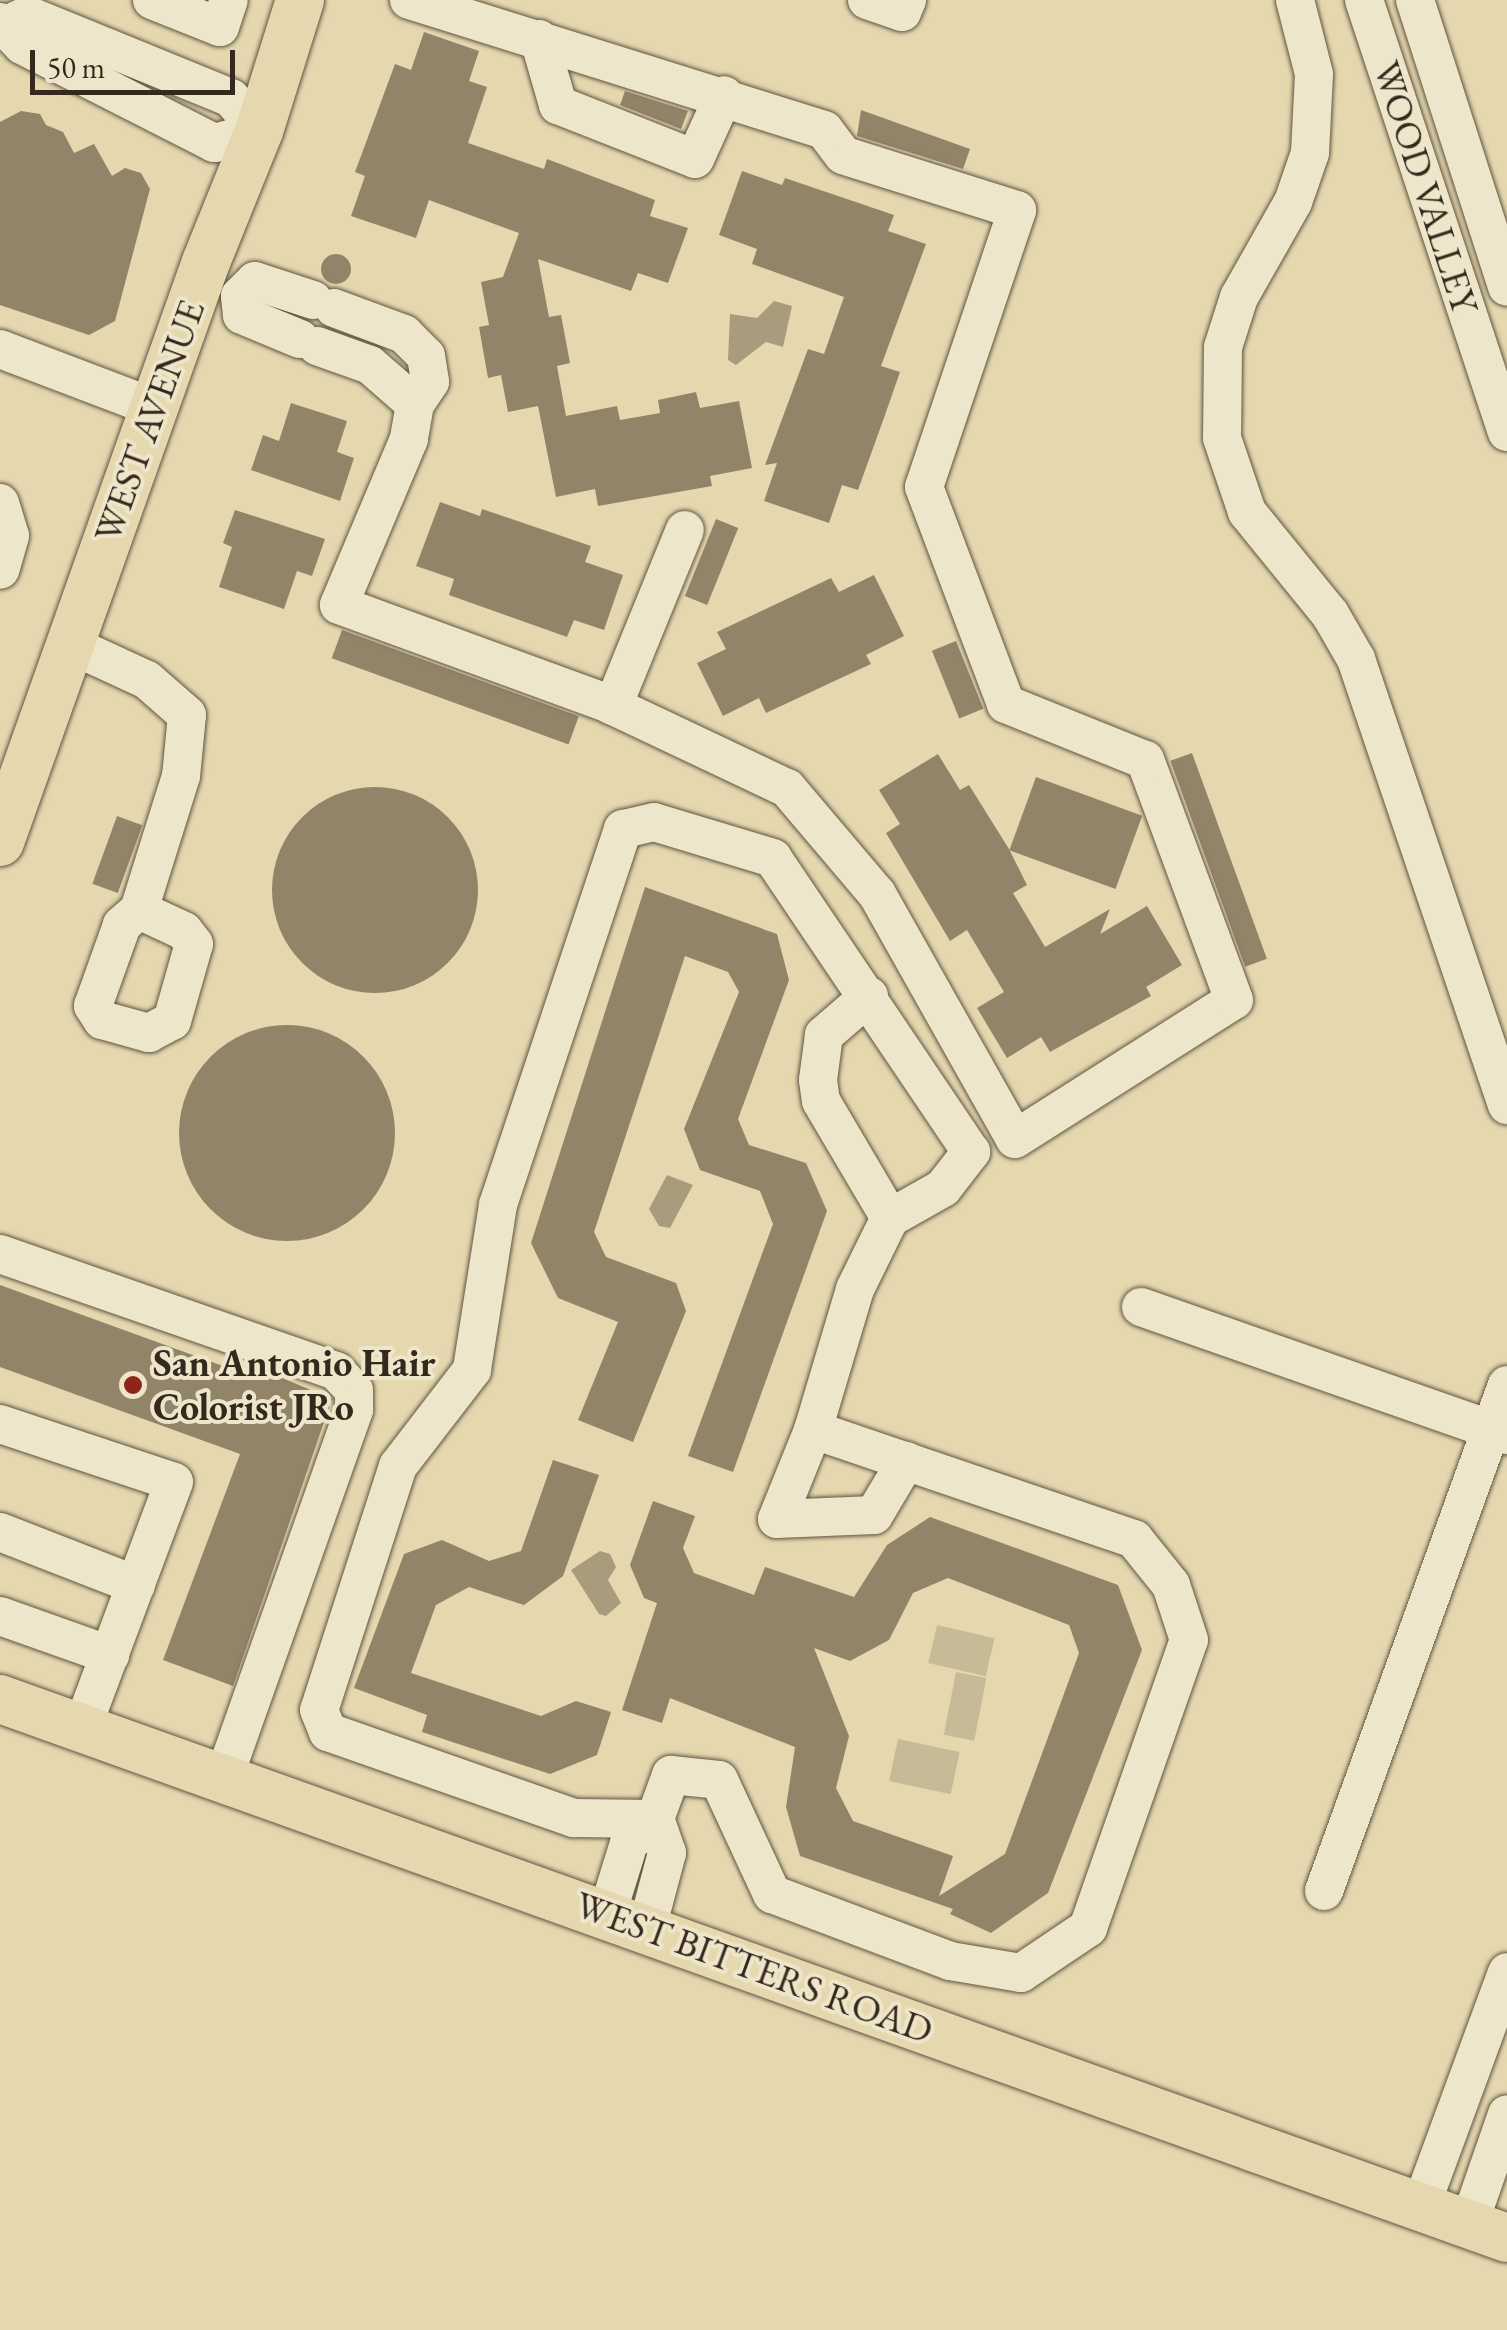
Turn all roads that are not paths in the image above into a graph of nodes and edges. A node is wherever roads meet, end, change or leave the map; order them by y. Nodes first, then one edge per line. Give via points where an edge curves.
1 (152, 0) edge
2 (229, 0) edge
3 (300, 0) edge
4 (410, 0) edge
5 (866, 0) edge
6 (907, 0) edge
7 (1295, 0) edge
8 (1364, 0) edge
9 (1414, 0) edge
10 (2, 30) edge
11 (539, 40) junction
12 (724, 96) junction
13 (259, 132) junction
14 (1507, 287) edge
15 (220, 288) junction
16 (0, 349) edge
17 (1496, 358) edge
18 (415, 404) junction
19 (153, 408) junction
20 (1507, 432) edge
21 (0, 503) edge
22 (684, 530) dead end
23 (0, 570) edge
24 (69, 644) junction
25 (613, 706) junction
26 (0, 842) edge
27 (139, 910) dead end
28 (869, 996) junction
29 (1507, 1104) edge
30 (890, 1218) junction
31 (0, 1254) edge
32 (1141, 1307) dead end
33 (1507, 1385) edge
34 (0, 1424) edge
35 (813, 1430) junction
36 (1499, 1432) edge
37 (906, 1462) junction
38 (0, 1532) edge
39 (136, 1584) junction
40 (0, 1616) edge
41 (110, 1655) junction
42 (0, 1699) edge
43 (82, 1728) junction
44 (224, 1778) junction
45 (655, 1819) junction
46 (1324, 1891) dead end
47 (627, 1921) junction
48 (1507, 1972) edge
49 (1507, 2114) edge
50 (1421, 2206) junction
51 (1488, 2231) edge

1 - 2 street via 220,27
3 - 13 main road, WEST AVENUE
4 - 11 street
5 - 6 street via 902,12
7 - 29 street via 1314,74 1310,152 1293,202 1239,296 1228,330 1218,399 1222,438 1247,512 1330,614 1356,659
8 - 17 street, WOOD VALLEY
9 - 14 street, WOOD VALLEY
10 - 13 street via 214,143
11 - 12 street
11 - 12 street via 558,105 695,159
12 - 25 street via 824,130 844,155 1005,217 924,487 1006,704 1145,760 1234,1000 1015,1138 876,894 788,788
13 - 15 main road, WEST AVENUE
15 - 18 street via 242,316 370,364
15 - 18 street via 254,281 417,344 430,382
15 - 19 main road, WEST AVENUE
16 - 19 street
17 - 20 street, WOOD VALLEY
18 - 25 street via 409,439 339,605
19 - 24 main road, WEST AVENUE
21 - 23 street via 10,536
22 - 25 street
24 - 26 main road, WEST AVENUE
24 - 27 street via 147,680 187,715 181,776
28 - 30 street via 824,1036 818,1080 822,1100
28 - 30 street via 971,1152 943,1188
28 - 45 street via 773,858 654,822 622,829 498,1204 472,1370 398,1466 318,1710 328,1732 574,1818
30 - 35 street via 855,1289
31 - 44 street via 336,1371 354,1390 354,1410
32 - 36 street
33 - 36 street
34 - 39 street via 174,1482
35 - 37 street
35 - 37 street via 777,1519 874,1514
36 - 46 street
37 - 45 street via 1134,1539 1171,1585 1189,1640 1088,1928 1022,1973 950,1960 772,1894 719,1780 671,1775
38 - 39 street
39 - 41 street
40 - 41 street
41 - 43 street
42 - 43 main road, WEST BITTERS ROAD
43 - 44 main road, WEST BITTERS ROAD
44 - 47 main road, WEST BITTERS ROAD
45 - 47 street via 630,1843
47 - 50 main road, WEST BITTERS ROAD
48 - 50 street
49 - 51 street
50 - 51 main road, WEST BITTERS ROAD

